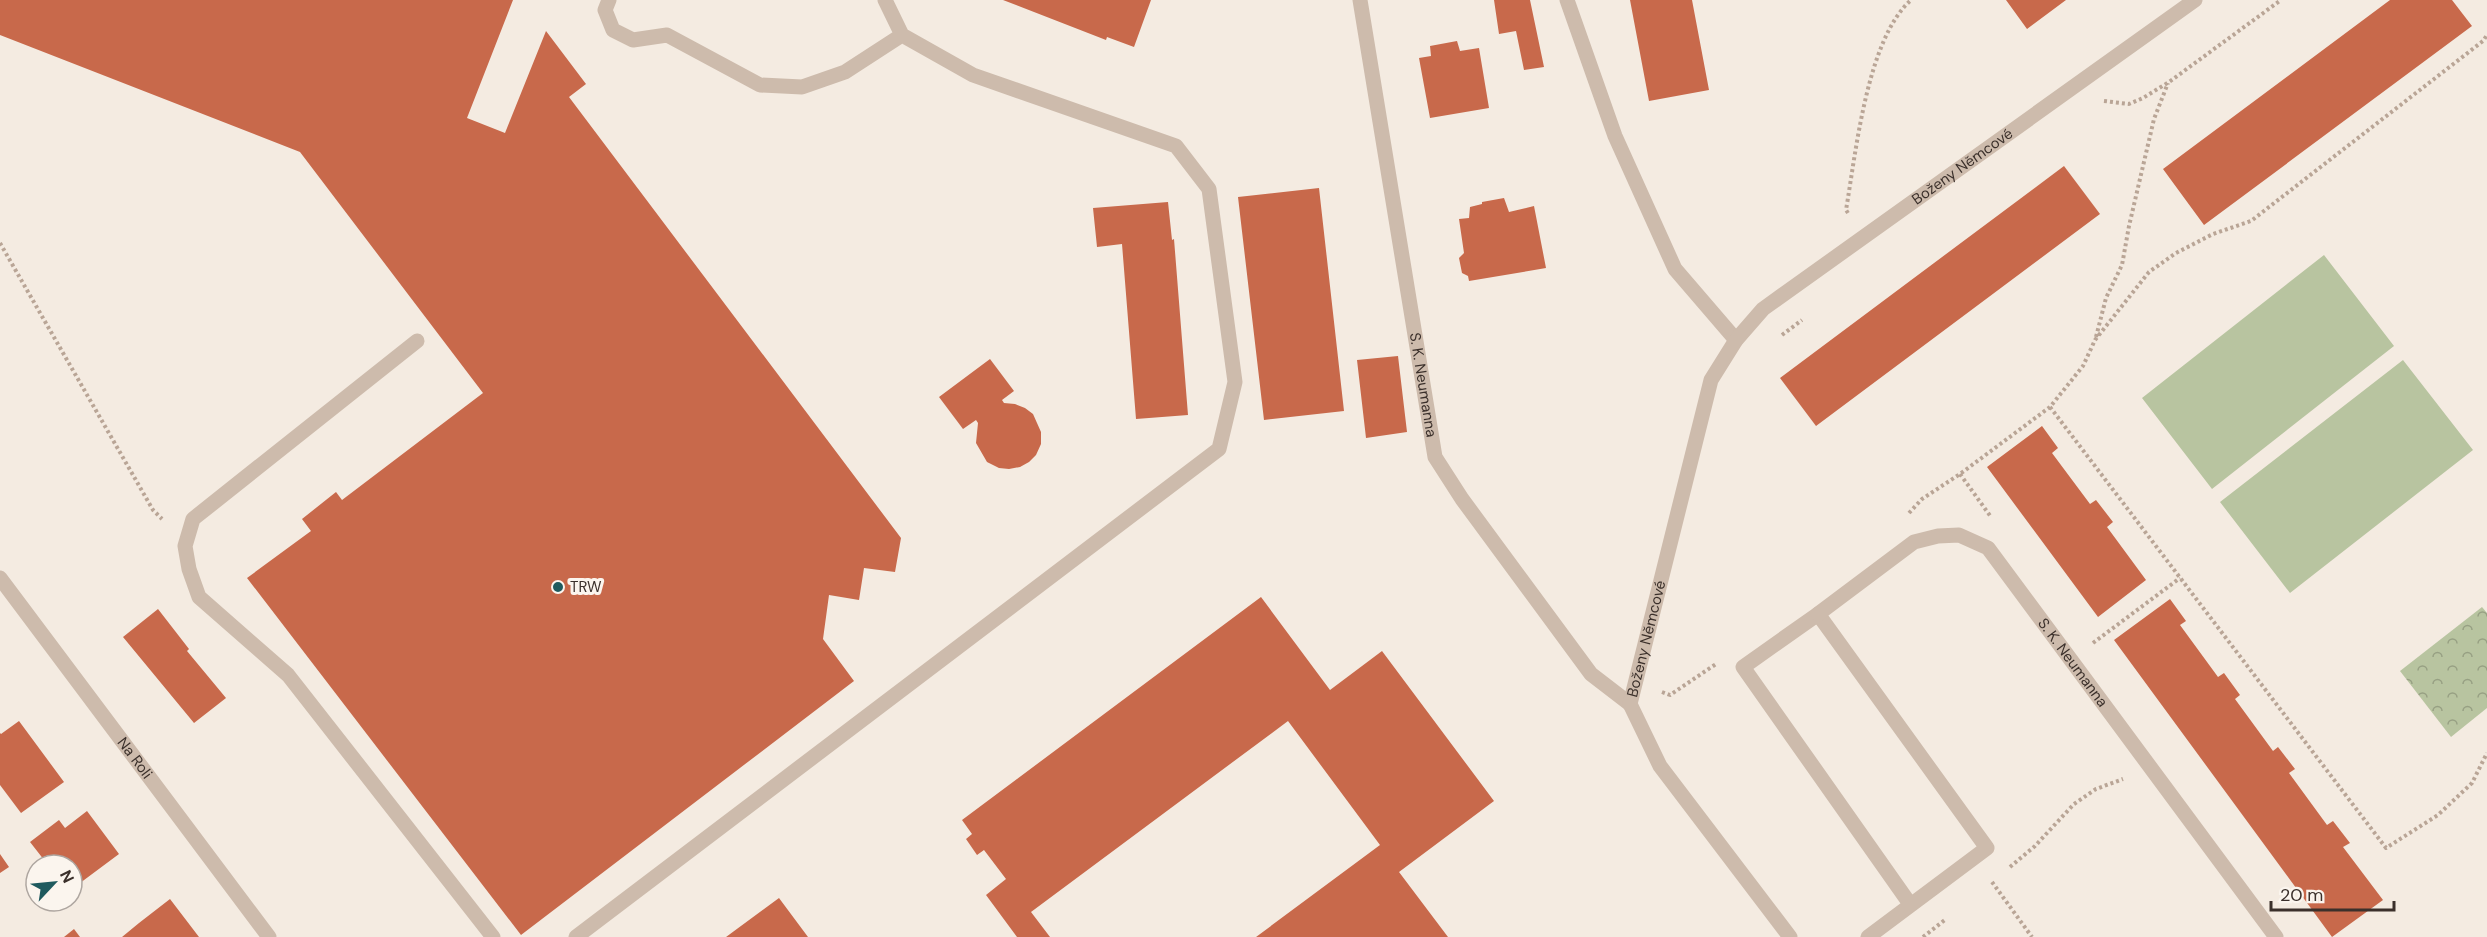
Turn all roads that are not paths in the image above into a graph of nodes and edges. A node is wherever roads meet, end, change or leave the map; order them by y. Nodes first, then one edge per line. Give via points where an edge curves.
1 (609, 0) edge
2 (885, 0) edge
3 (1360, 0) edge
4 (1567, 0) edge
5 (2195, 0) edge
6 (902, 35) junction
7 (1736, 340) junction
8 (417, 341) dead end
9 (0, 578) edge
10 (1818, 614) junction
11 (1630, 704) junction
12 (1910, 904) junction
13 (269, 937) edge
14 (493, 937) edge
15 (576, 937) edge
16 (1790, 937) edge
17 (1868, 937) edge
18 (2276, 937) edge

1 - 6 street via 605,10 614,30 633,40 667,35 760,85 802,87 845,72
2 - 6 street
3 - 11 street, S. K. Neumanna via 1435,458 1591,674
4 - 7 street via 1615,136 1675,268
5 - 7 street, Boženy Němcové via 1763,309
6 - 15 street via 973,75 1176,146 1209,189 1235,382 1219,449
7 - 11 street, Boženy Němcové via 1711,380
8 - 14 street via 192,519 185,546 199,597 288,675
9 - 13 street, Na Roli
10 - 12 street, S. K. Neumanna via 1743,667
10 - 12 street via 1987,848
10 - 18 street, S. K. Neumanna via 1914,542 1959,535 1988,549
11 - 16 street, Boženy Němcové via 1660,766
12 - 17 street

